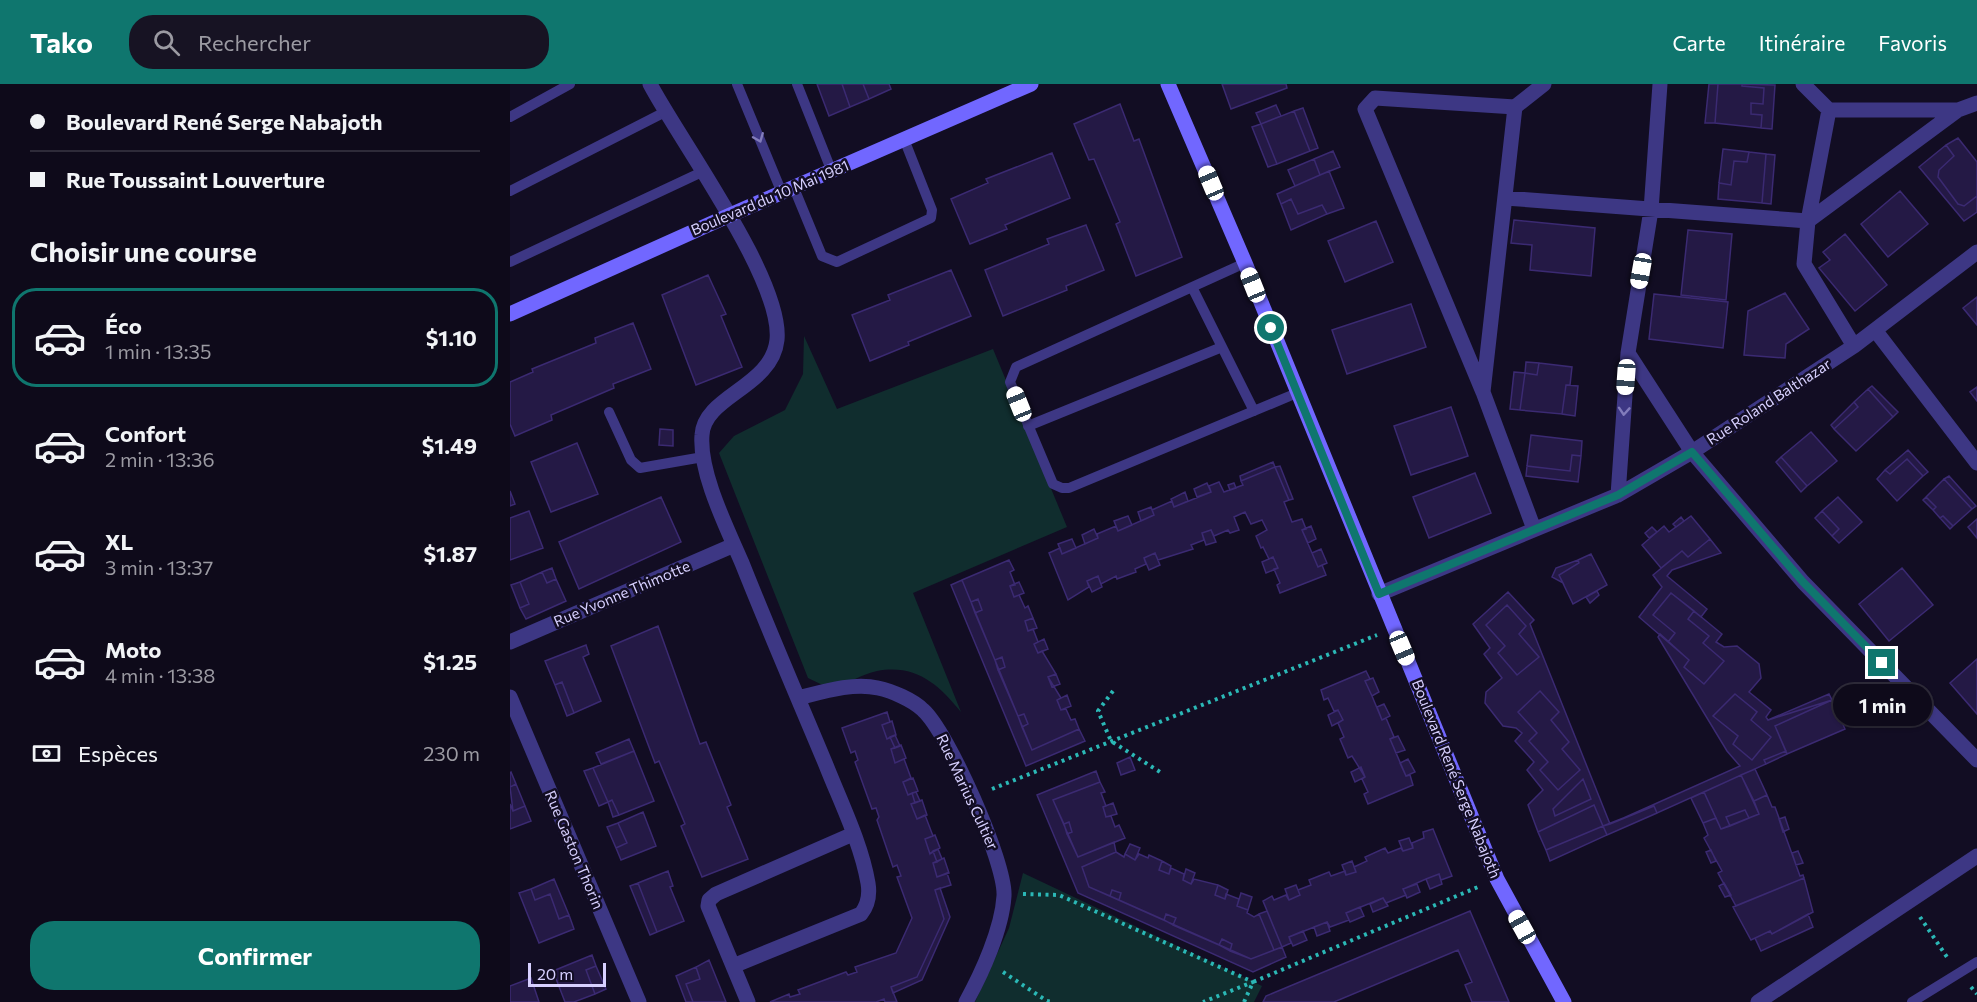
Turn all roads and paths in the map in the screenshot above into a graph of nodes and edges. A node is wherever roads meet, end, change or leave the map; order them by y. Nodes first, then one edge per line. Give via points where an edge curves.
1 (570, 84) edge
2 (650, 84) edge
3 (737, 84) edge
4 (796, 84) edge
5 (1168, 84) edge
6 (1544, 84) edge
7 (1660, 84) edge
8 (1803, 84) edge
9 (1028, 85) edge
10 (1374, 91) edge
11 (1977, 103) edge
12 (1515, 107) junction
13 (1829, 110) junction
14 (1958, 110) junction
15 (665, 112) junction
16 (510, 117) edge
17 (904, 139) junction
18 (702, 172) junction
19 (832, 172) junction
20 (788, 190) junction
21 (510, 191) edge
22 (1504, 198) junction
23 (1651, 210) junction
24 (730, 215) junction
25 (1808, 221) junction
26 (1977, 252) edge
27 (510, 262) edge
28 (1245, 263) junction
29 (1192, 287) junction
30 (510, 314) edge
31 (1875, 330) junction
32 (1854, 346) junction
33 (1222, 347) junction
34 (1628, 353) junction
35 (1483, 392) junction
36 (1297, 393) junction
37 (1254, 411) junction
38 (609, 412) dead end
39 (1028, 426) junction
40 (1692, 452) junction
41 (703, 457) junction
42 (1977, 463) edge
43 (1618, 495) junction
44 (1534, 530) junction
45 (734, 545) junction
46 (1379, 594) junction
47 (1393, 628) junction
48 (510, 642) edge
49 (1113, 691) dead end
50 (510, 697) edge
51 (798, 698) junction
52 (1111, 741) junction
53 (1977, 760) edge
54 (1160, 772) dead end
55 (972, 798) junction
56 (853, 834) junction
57 (1977, 856) edge
58 (1497, 879) junction
59 (1005, 894) junction
60 (1909, 902) junction
61 (984, 959) junction
62 (1977, 962) edge
63 (734, 966) junction
64 (1958, 974) junction
65 (1253, 982) junction
66 (1977, 994) edge
67 (639, 1002) edge
68 (748, 1002) edge
69 (966, 1002) edge
70 (1054, 1002) edge
71 (1203, 1002) edge
72 (1244, 1002) edge
73 (1564, 1002) edge
74 (1758, 1002) edge
75 (1912, 1002) edge

1 - 16 lane
2 - 15 street
3 -> 20 lane
4 - 19 lane
5 - 28 street, Boulevard René Serge Nabajoth
6 - 12 street
7 - 23 street
8 - 13 street
9 - 17 street, Boulevard du 10 Mai 1981
10 - 12 street
10 - 35 street via 1365,109
11 - 14 street
12 - 22 street
13 - 14 street
13 - 25 street
14 - 25 street
15 - 18 street
15 - 21 lane
17 - 19 street, Boulevard du 10 Mai 1981
17 - 20 lane via 932,214 928,222 888,240 837,262 830,261 822,256
18 - 24 street
18 - 27 lane
19 - 20 street, Boulevard du 10 Mai 1981
20 - 24 street, Boulevard du 10 Mai 1981
22 - 23 street
22 - 35 street
23 - 25 street
23 - 34 street
24 - 30 street, Boulevard du 10 Mai 1981
24 - 41 street via 772,301 777,339 771,361 756,379 706,419
25 - 32 street via 1804,264
26 - 31 street, Rue Roland Balthazar
28 - 29 lane
28 - 36 street, Boulevard René Serge Nabajoth
29 - 33 lane
29 - 39 lane via 1016,366 1010,382
31 - 32 street, Rue Roland Balthazar
31 - 42 street
32 - 40 street, Rue Roland Balthazar
33 - 37 lane
33 - 39 lane
34 - 40 street
34 -> 43 street
35 - 44 street
36 - 37 lane
36 - 46 street, Boulevard René Serge Nabajoth
37 - 39 lane via 1062,489 1053,484
38 - 41 lane via 631,460 640,468
40 - 43 street, Rue Roland Balthazar
40 - 53 street via 1803,582
41 - 45 street
43 - 44 street, Rue Roland Balthazar
44 - 46 street, Rue Roland Balthazar
45 - 48 street, Rue Yvonne Thimotte
45 - 51 street
46 - 47 street, Boulevard René Serge Nabajoth
47 - 52 path
47 - 58 street, Boulevard René Serge Nabajoth
49 - 52 path via 1098,711
50 - 67 street, Rue Gaston Thorin
51 - 55 street, Rue Marius Cultier via 849,688 877,688 924,710 945,740
51 - 56 street
52 - 54 path
52 - 55 path
55 - 59 street, Rue Marius Cultier via 994,845
56 - 63 street via 868,884 868,904 861,914
56 - 63 street via 709,900 708,906
57 - 60 street
58 - 65 path
58 - 73 street, Boulevard René Serge Nabajoth
59 - 61 street, Rue Marius Cultier via 999,929
59 - 65 path via 1059,895
60 - 64 path
60 - 74 street
61 - 69 street, Rue Marius Cultier
61 - 70 path
62 - 64 lane
63 - 68 street
64 - 66 path
64 - 75 lane
65 - 71 path
65 - 72 path

